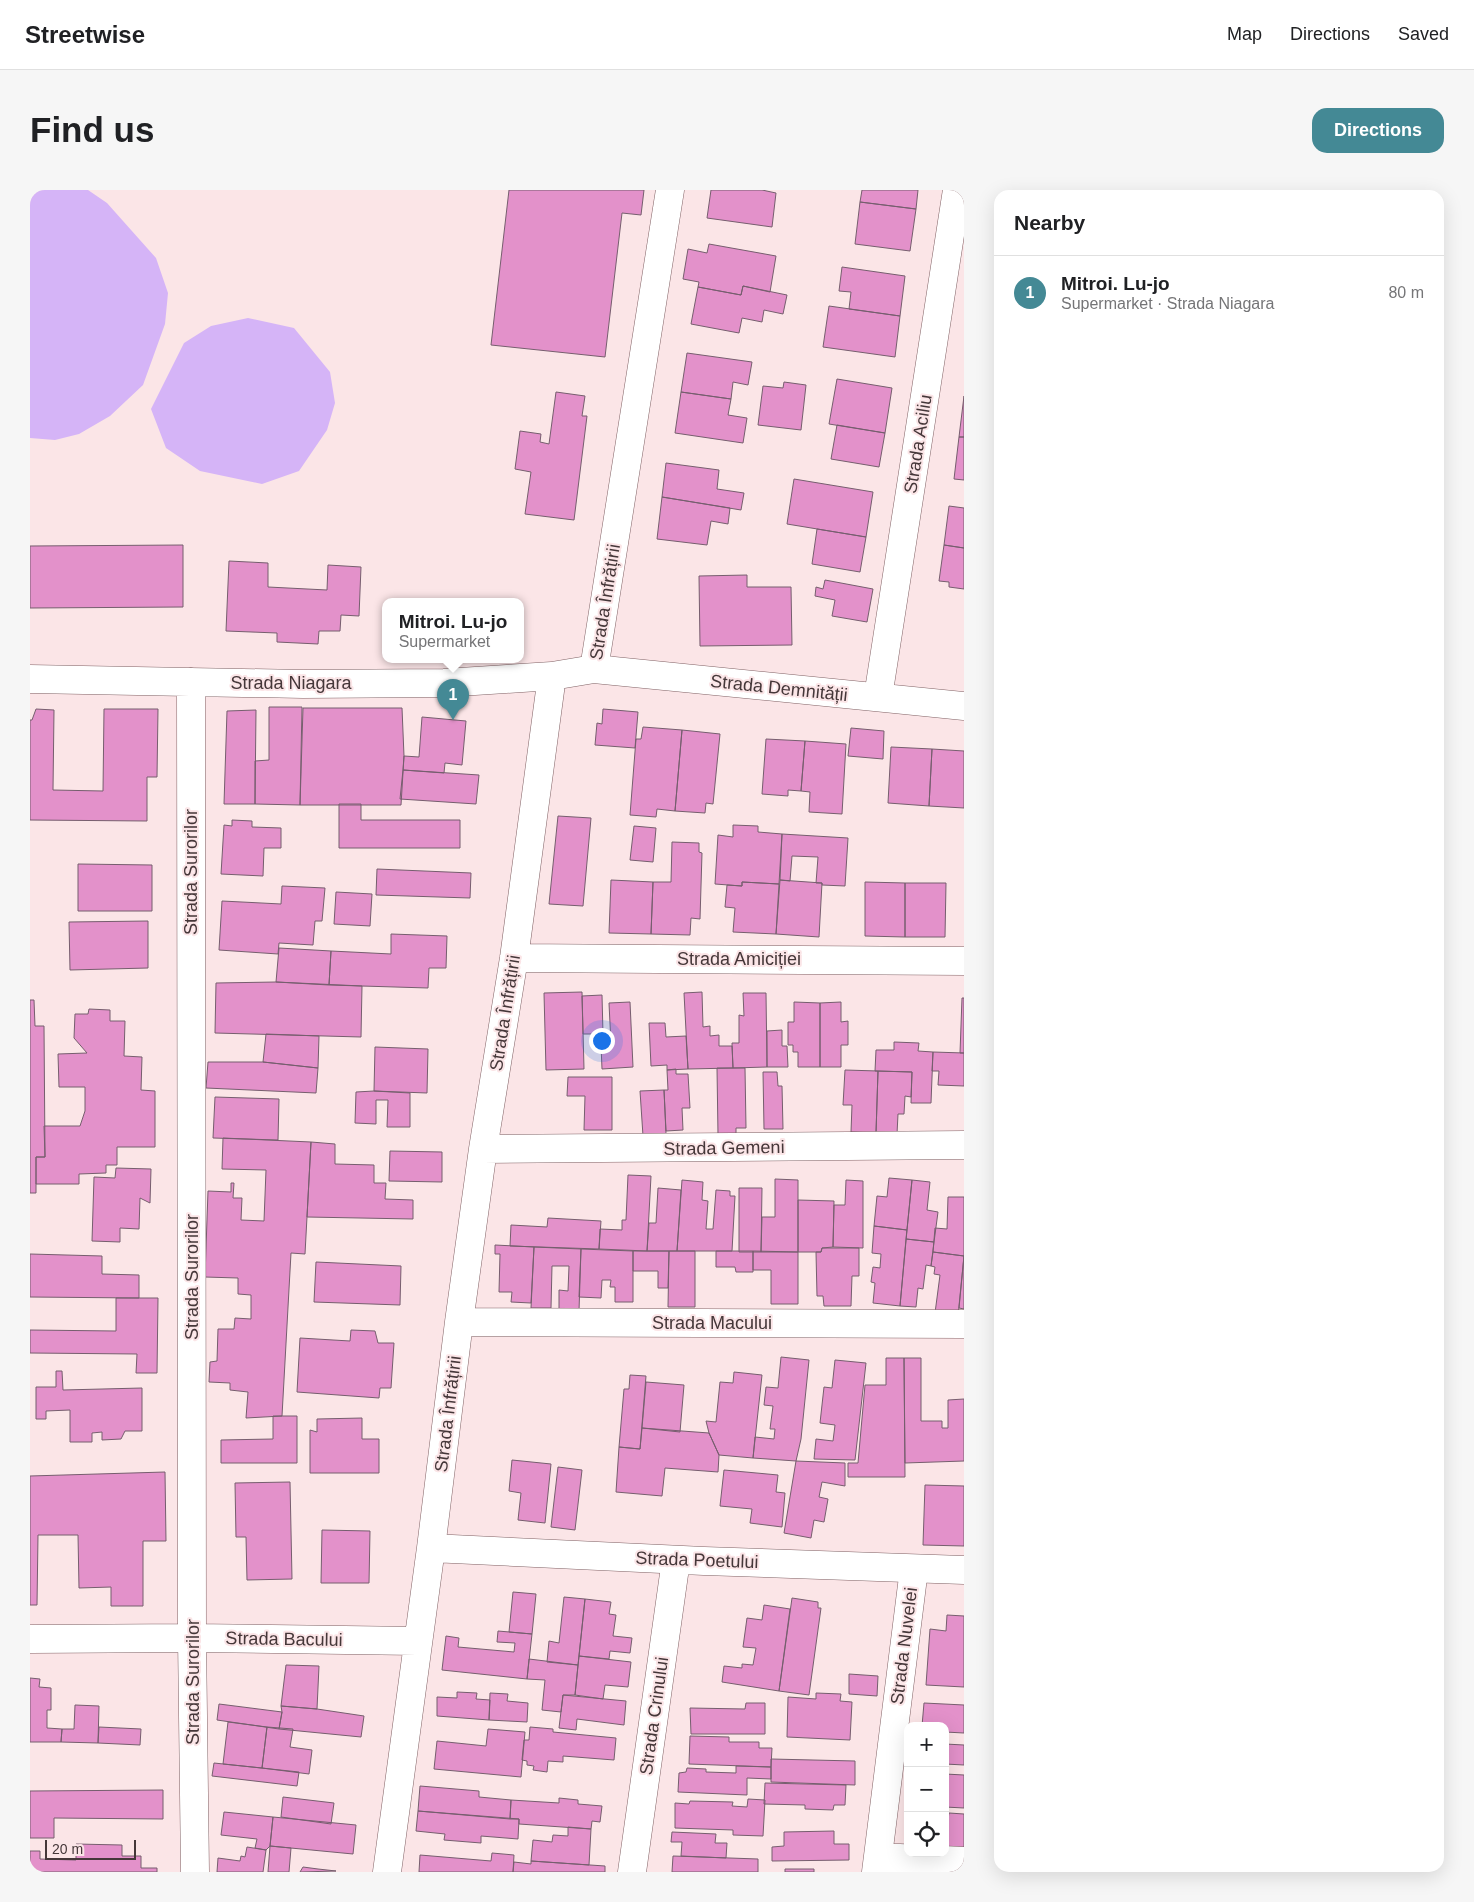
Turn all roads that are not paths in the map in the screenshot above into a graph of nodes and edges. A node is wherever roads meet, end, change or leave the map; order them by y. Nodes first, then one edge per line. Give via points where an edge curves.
1 (670, 190) edge
2 (957, 190) edge
3 (594, 669) junction
4 (552, 676) junction
5 (30, 679) edge
6 (191, 682) junction
7 (878, 698) junction
8 (964, 706) edge
9 (514, 958) junction
10 (964, 962) edge
11 (964, 1145) edge
12 (484, 1150) junction
13 (459, 1322) junction
14 (964, 1324) edge
15 (431, 1548) junction
16 (676, 1560) junction
17 (914, 1569) junction
18 (964, 1570) edge
19 (192, 1638) junction
20 (30, 1639) edge
21 (417, 1641) junction
22 (964, 1860) edge
23 (877, 1865) edge
24 (195, 1872) edge
25 (386, 1872) edge
26 (632, 1872) edge

1 - 3 street, Strada Înfrățirii
2 - 7 street, Strada Aciliu
3 - 4 street, Strada Înfrățirii
3 - 7 street, Strada Demnității
4 - 6 street, Strada Niagara via 444,684
4 - 9 street, Strada Înfrățirii
5 - 6 street, Strada Niagara
6 - 19 street, Strada Surorilor
7 - 8 street, Strada Demnității
9 - 10 street, Strada Amiciției
9 - 12 street, Strada Înfrățirii
11 - 12 street, Strada Gemeni
12 - 13 street, Strada Înfrățirii
13 - 14 street, Strada Macului
13 - 15 street, Strada Înfrățirii
15 - 16 street, Strada Poetului
15 - 21 street, Strada Înfrățirii
16 - 17 street, Strada Poetului
16 - 26 street, Strada Crinului
17 - 18 street, Strada Poetului
17 - 23 street, Strada Nuvelei
19 - 20 street, Strada Bacului
19 - 21 street, Strada Bacului
19 - 24 street, Strada Surorilor
21 - 25 street, Strada Înfrățirii
22 - 23 street

